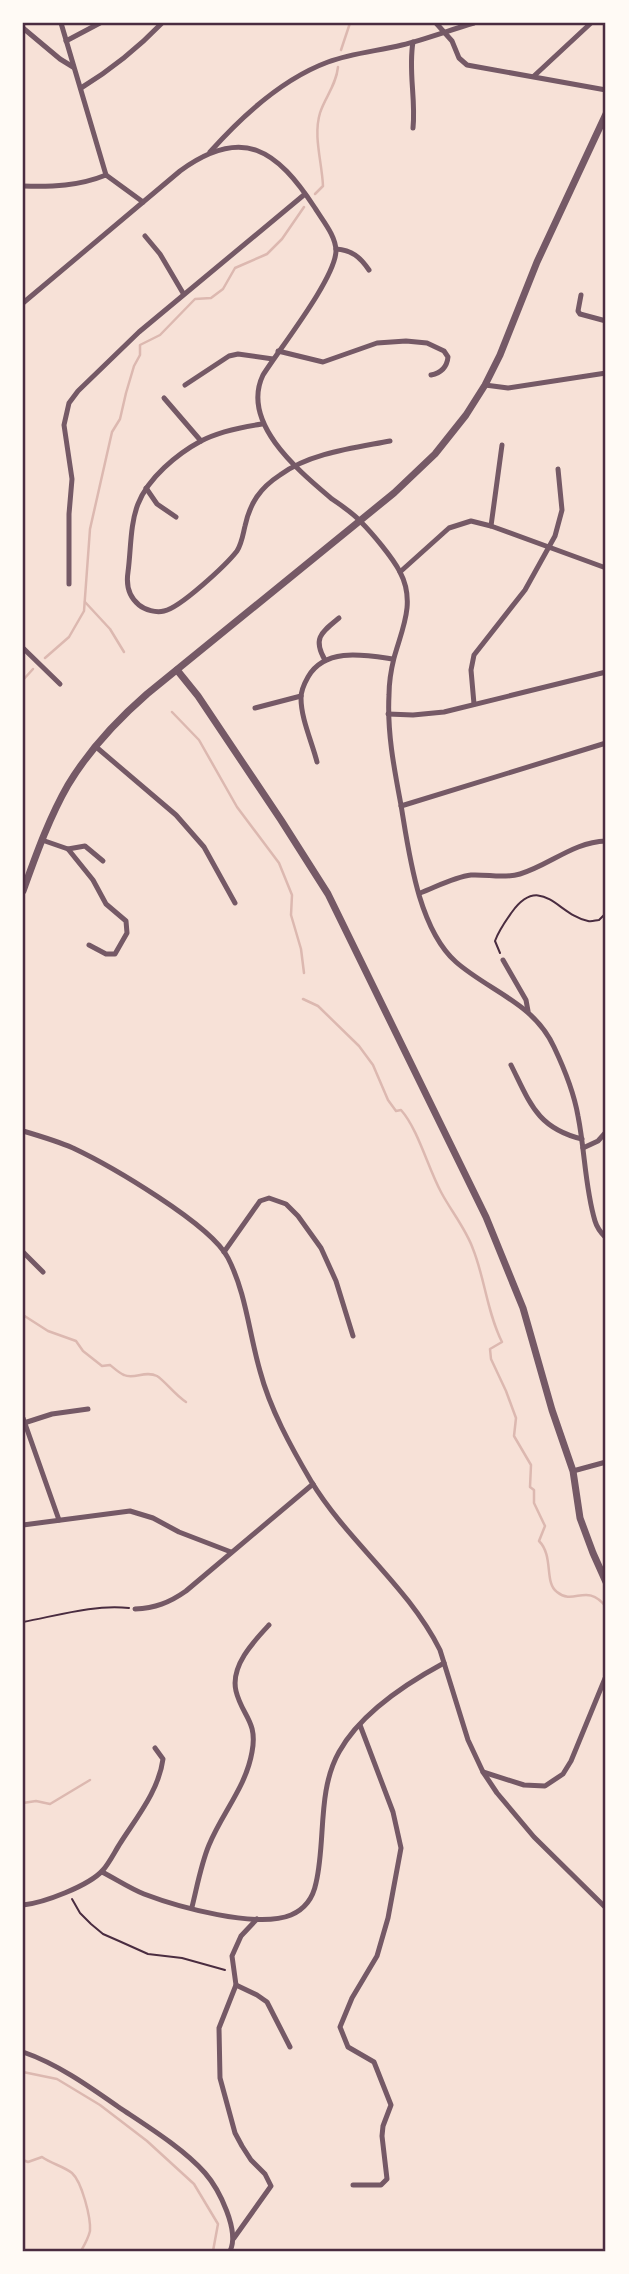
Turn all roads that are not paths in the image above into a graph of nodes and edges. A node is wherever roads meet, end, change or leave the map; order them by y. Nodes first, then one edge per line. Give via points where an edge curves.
1 (61, 23) edge
2 (100, 23) edge
3 (162, 23) edge
4 (436, 23) edge
5 (474, 23) edge
6 (591, 23) edge
7 (23, 28) edge
8 (442, 32) junction
9 (66, 41) junction
10 (412, 42) junction
11 (73, 66) junction
12 (534, 76) junction
13 (81, 88) junction
14 (606, 90) edge
15 (606, 114) edge
16 (413, 128) dead end
17 (210, 152) junction
18 (106, 175) junction
19 (23, 186) edge
20 (305, 194) junction
21 (143, 202) junction
22 (145, 236) dead end
23 (336, 249) junction
24 (369, 270) dead end
25 (183, 293) junction
26 (581, 295) dead end
27 (23, 303) edge
28 (606, 321) edge
29 (278, 351) junction
30 (273, 359) junction
31 (606, 373) edge
32 (431, 375) dead end
33 (184, 385) dead end
34 (485, 385) junction
35 (164, 398) dead end
36 (262, 424) junction
37 (201, 441) junction
38 (390, 441) dead end
39 (502, 445) dead end
40 (296, 464) junction
41 (558, 469) dead end
42 (146, 488) junction
43 (176, 517) dead end
44 (361, 521) junction
45 (491, 526) junction
46 (549, 547) junction
47 (606, 568) edge
48 (400, 572) junction
49 (69, 584) dead end
50 (339, 618) dead end
51 (23, 648) edge
52 (393, 659) junction
53 (325, 660) junction
54 (177, 670) junction
55 (606, 672) edge
56 (60, 684) dead end
57 (301, 696) junction
58 (474, 705) junction
59 (254, 708) dead end
60 (388, 714) junction
61 (606, 743) edge
62 (95, 746) junction
63 (317, 762) dead end
64 (401, 806) junction
65 (43, 840) junction
66 (606, 841) edge
67 (68, 849) junction
68 (103, 861) dead end
69 (23, 891) edge
70 (420, 893) junction
71 (235, 903) dead end
72 (89, 945) dead end
73 (503, 960) road end
74 (528, 1011) junction
75 (511, 1066) dead end
76 (23, 1131) edge
77 (606, 1132) edge
78 (582, 1139) junction
79 (583, 1148) junction
80 (606, 1238) edge
81 (23, 1252) edge
82 (224, 1252) junction
83 (43, 1272) dead end
84 (353, 1336) dead end
85 (88, 1409) dead end
86 (24, 1420) edge
87 (606, 1462) edge
88 (573, 1471) junction
89 (313, 1484) junction
90 (59, 1520) junction
91 (23, 1525) edge
92 (231, 1552) junction
93 (606, 1582) edge
94 (135, 1609) road end
95 (269, 1625) dead end
96 (444, 1663) junction
97 (606, 1676) edge
98 (360, 1724) junction
99 (155, 1748) dead end
100 (483, 1772) junction
101 (102, 1872) junction
102 (23, 1905) edge
103 (192, 1908) junction
104 (606, 1908) edge
105 (257, 1919) junction
106 (236, 1985) junction
107 (290, 2047) dead end
108 (23, 2052) edge
109 (353, 2185) dead end
110 (234, 2238) junction
111 (230, 2251) edge

1 - 9 street
2 - 9 street
3 - 13 street via 110,70
4 - 8 street
5 - 8 street
6 - 12 street
7 - 11 street
8 - 10 street
8 - 12 street via 467,65
9 - 11 street
10 - 16 street
10 - 17 street via 310,70 271,95
11 - 13 street
12 - 14 street
13 - 18 street
15 - 34 street
17 - 20 street via 239,147 260,151 286,170
17 - 21 street
18 - 19 street via 66,186
18 - 21 street
20 - 23 street
20 - 25 street
21 - 27 street
22 - 25 street
23 - 24 street via 360,257
23 - 29 street via 330,275
25 - 49 street via 69,403 64,425 72,479
26 - 28 street via 580,314
29 - 30 street
29 - 32 street via 323,362 377,343 426,343 448,357 445,367
30 - 33 street via 229,356
30 - 36 street via 256,393
31 - 34 street via 503,389
34 - 44 street via 435,454
35 - 37 street
36 - 37 street
36 - 40 street
37 - 42 street
38 - 40 street
39 - 45 street
40 - 42 street via 253,502 241,542 231,557 173,607 156,612 136,603 127,583 135,511
40 - 44 street
41 - 46 street via 562,510
42 - 43 street via 157,504
44 - 48 street
44 - 54 street
45 - 46 street
45 - 48 street via 471,521 449,528
46 - 47 street
46 - 58 street via 525,590 474,655
48 - 52 street via 408,608
50 - 53 street via 318,642
51 - 56 street
52 - 53 street via 353,655
52 - 60 street
53 - 57 street via 311,671
54 - 62 street via 129,709
54 - 88 street via 281,820 339,916 496,1238 523,1308
55 - 58 street
57 - 59 street
57 - 63 street
58 - 60 street via 444,712
60 - 64 street
61 - 64 street
62 - 65 street via 67,786
62 - 71 street via 176,815 204,846
64 - 70 street
65 - 67 street
65 - 69 street
66 - 70 street via 580,846 516,875 462,877
67 - 68 street via 85,846
67 - 72 street via 106,904 126,921 127,933 115,954
70 - 74 street via 435,937 454,960
73 - 74 street
74 - 78 street via 553,1044 578,1113
75 - 78 street via 541,1118 555,1130
76 - 82 street via 100,1162 186,1216
77 - 79 street
78 - 79 street
79 - 80 street via 595,1223
81 - 83 street
82 - 84 street via 260,1201 269,1198 286,1204 329,1261
82 - 89 street via 239,1285 269,1396
85 - 86 street
86 - 90 street
87 - 88 street
88 - 93 street via 580,1518
89 - 92 street
89 - 96 street via 423,1619
90 - 91 street
90 - 92 street via 139,1513
92 - 94 street via 174,1600
95 - 103 street via 248,1648 236,1680 253,1727 251,1759 209,1844
96 - 98 street via 414,1679
96 - 100 street
97 - 100 street via 563,1774 545,1786 524,1785
98 - 105 street via 338,1753 328,1779 317,1882 309,1901 291,1915
98 - 109 street via 401,1847 377,1956 340,2027 348,2047 374,2062 391,2105 382,2136 387,2179 381,2185
99 - 101 street via 163,1759 158,1779
100 - 104 street via 534,1837
101 - 102 street via 68,1890
101 - 103 street via 145,1894
103 - 105 street
105 - 106 street via 234,1950
106 - 107 street via 267,2002
106 - 110 street via 219,2028 220,2085 235,2133 271,2186
108 - 110 street via 91,2088 198,2166 216,2189
110 - 111 street

